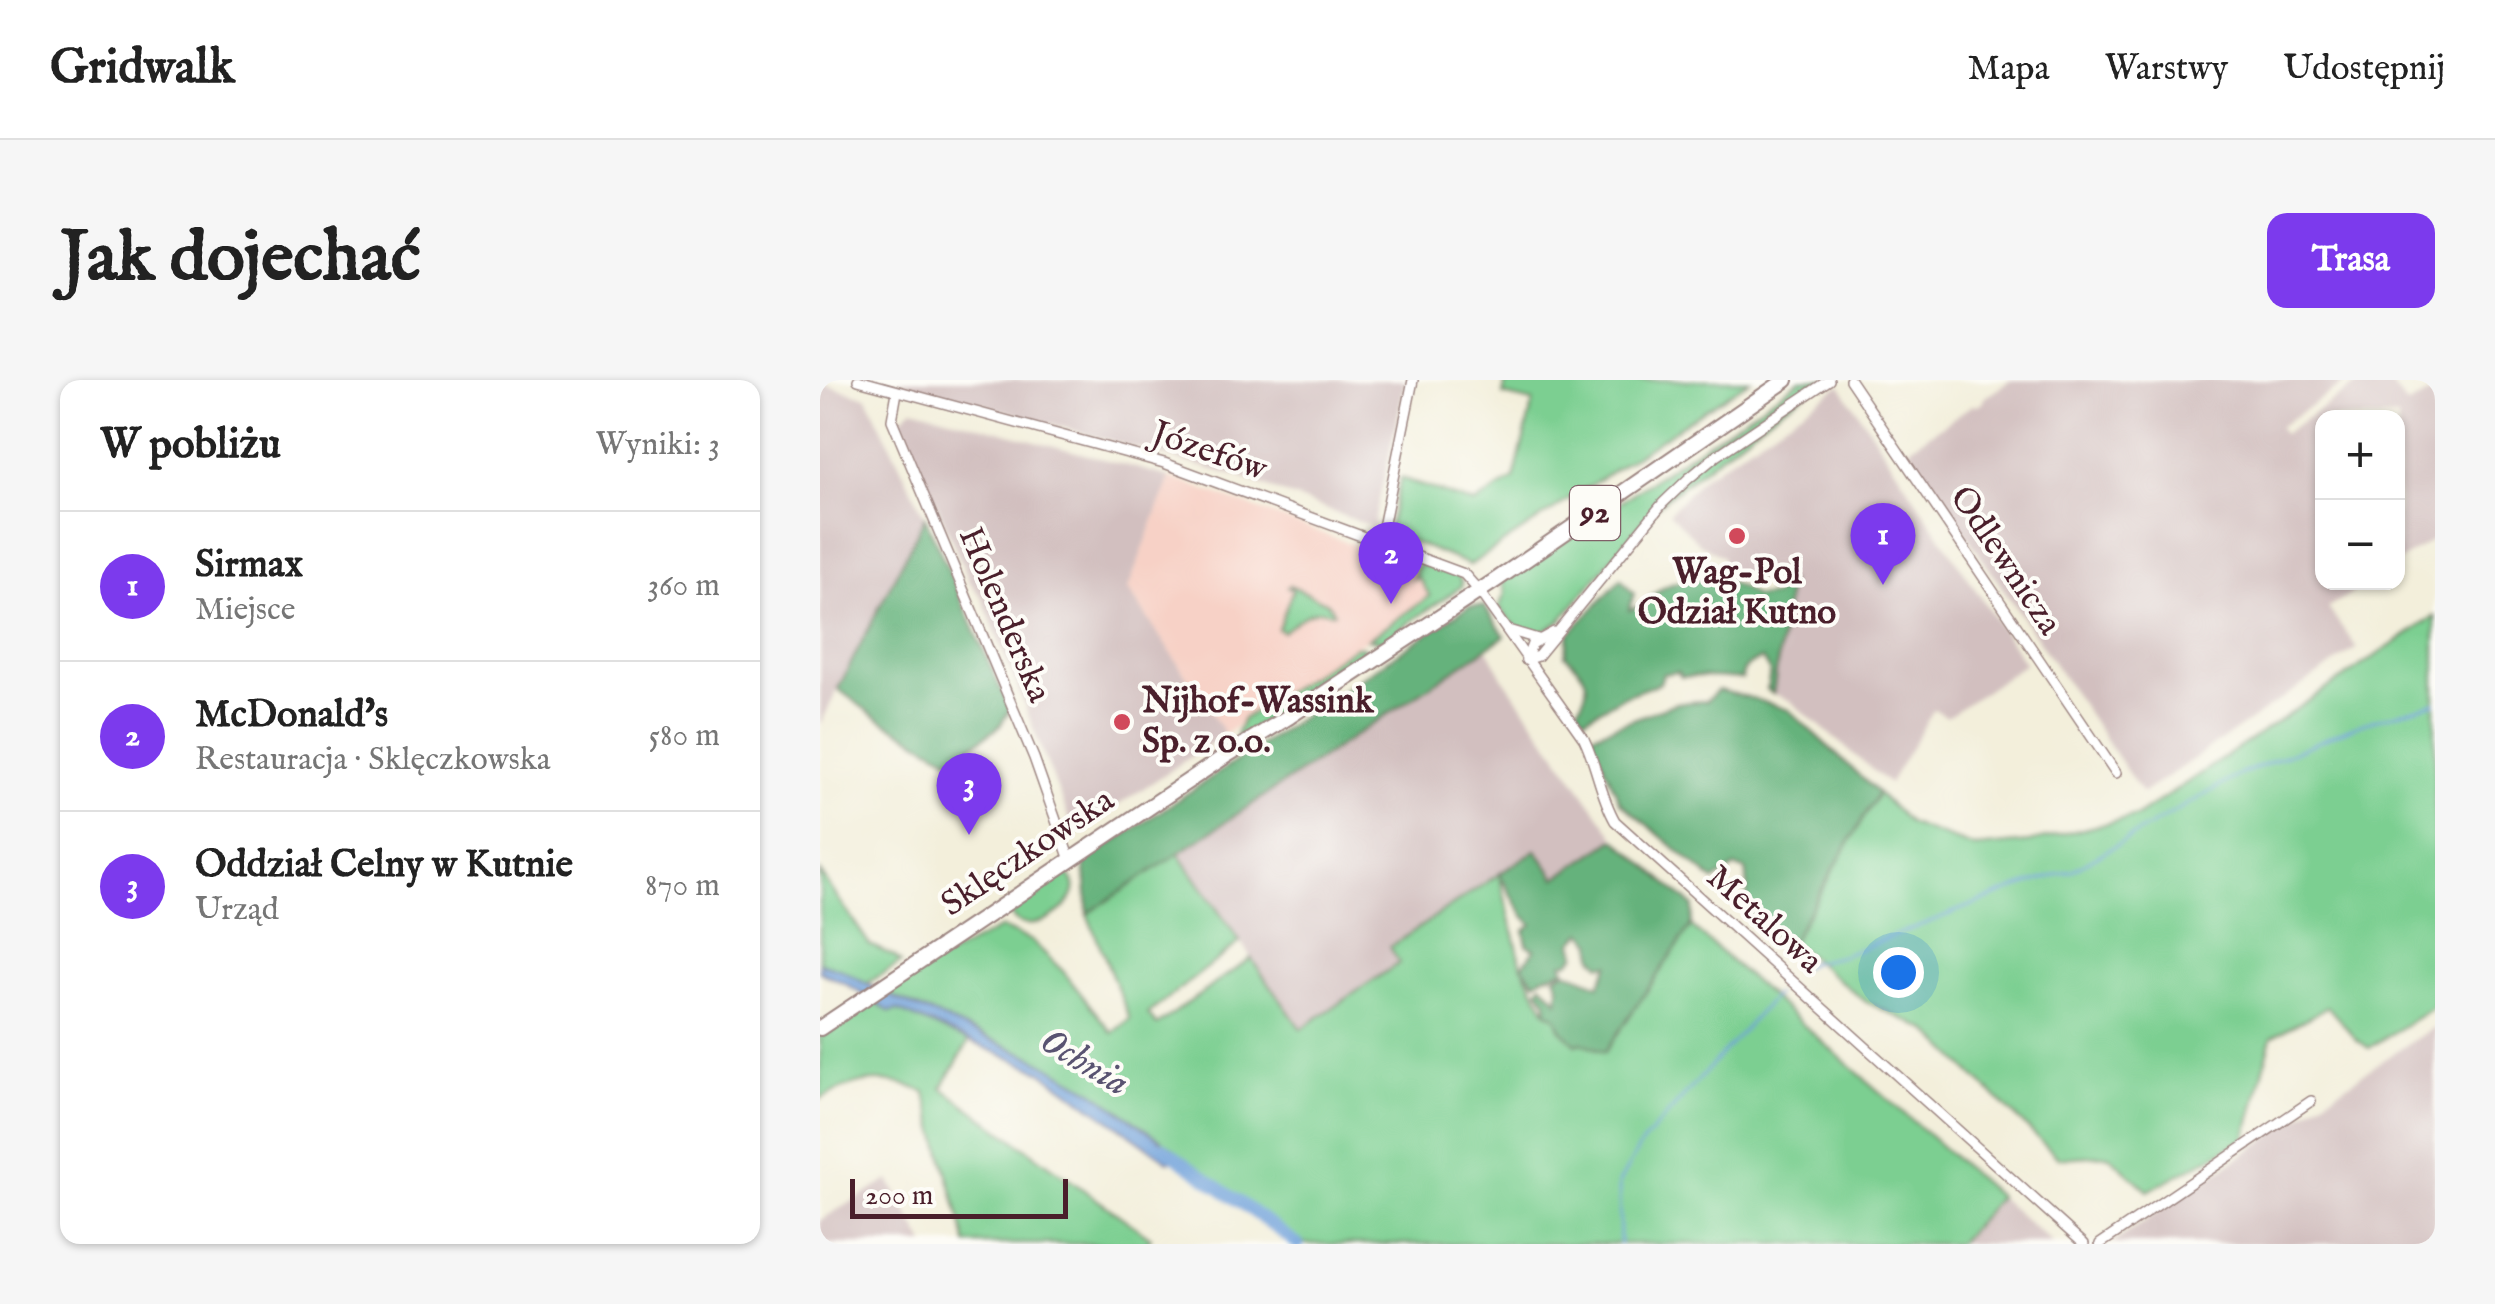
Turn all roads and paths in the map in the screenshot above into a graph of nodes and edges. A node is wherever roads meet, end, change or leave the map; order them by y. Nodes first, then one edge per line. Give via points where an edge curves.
1 (858, 380) edge
2 (1414, 380) edge
3 (1786, 380) edge
4 (1829, 380) edge
5 (1850, 380) edge
6 (897, 392) junction
7 (1380, 542) junction
8 (1477, 588) junction
9 (1505, 629) junction
10 (1557, 631) junction
11 (1538, 639) junction
12 (1526, 660) junction
13 (2116, 773) dead end
14 (1070, 860) junction
15 (820, 1028) edge
16 (2311, 1102) dead end
17 (2084, 1244) edge
18 (2100, 1244) edge

1 - 6 street, Józefów
2 - 7 street
3 - 8 main road, Sklęczkowska / 92
4 - 10 street via 1688,479
5 - 13 street, Odlewnicza
6 - 7 street, Józefów via 1164,463
6 - 14 street, Holenderska via 892,420
7 - 8 street, Józefów via 1464,574
8 - 9 street, Metalowa
8 - 14 main road, Sklęczkowska / 92
9 - 11 street
9 - 12 street, Metalowa
10 - 11 street
10 - 12 street via 1538,656
11 - 12 street
12 - 17 street, Metalowa via 1584,739 1615,821
14 - 15 main road, Sklęczkowska / 92
16 - 18 street

